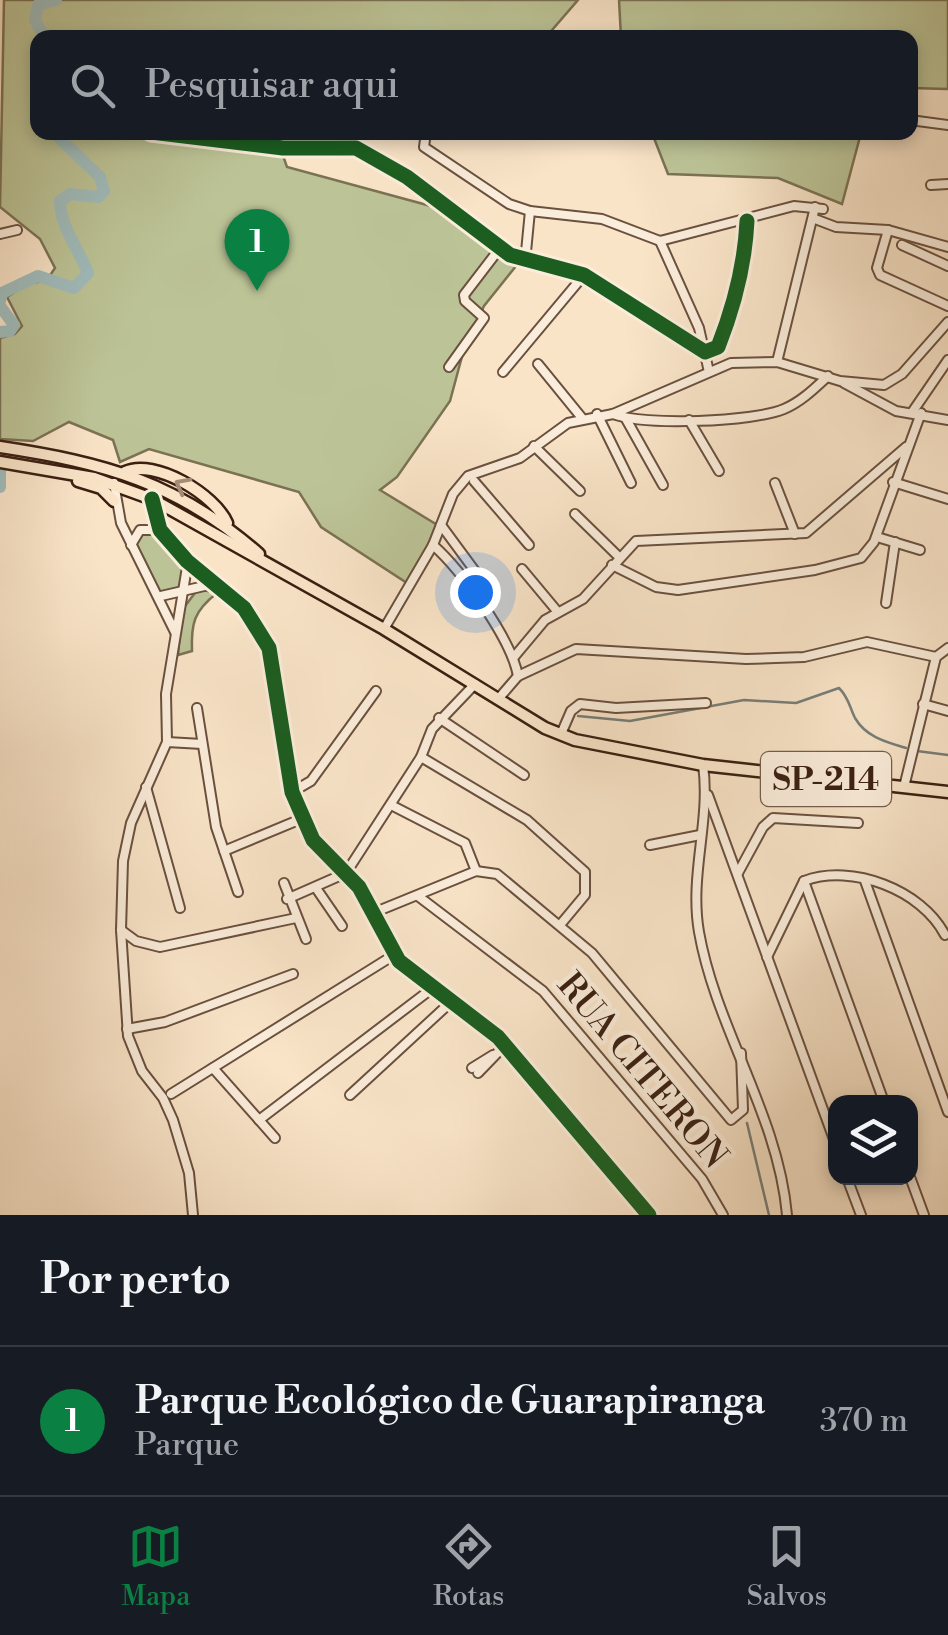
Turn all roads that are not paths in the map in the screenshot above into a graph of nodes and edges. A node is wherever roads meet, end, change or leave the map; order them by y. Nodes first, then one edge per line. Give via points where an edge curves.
1 (918, 121) edge
2 (948, 125) edge
3 (217, 140) edge
4 (425, 140) edge
5 (948, 184) edge
6 (932, 185) dead end
7 (530, 212) junction
8 (817, 212) junction
9 (747, 222) junction
10 (17, 230) dead end
11 (888, 230) junction
12 (0, 234) edge
13 (660, 240) junction
14 (902, 245) dead end
15 (948, 246) edge
16 (500, 248) junction
17 (525, 262) junction
18 (948, 266) edge
19 (584, 275) junction
20 (948, 306) edge
21 (948, 322) edge
22 (705, 352) junction
23 (948, 360) edge
24 (776, 362) junction
25 (538, 364) dead end
26 (448, 366) dead end
27 (503, 372) dead end
28 (709, 372) junction
29 (828, 376) junction
30 (840, 380) junction
31 (624, 410) junction
32 (917, 412) junction
33 (597, 414) junction
34 (612, 414) junction
35 (582, 418) junction
36 (627, 420) junction
37 (689, 420) junction
38 (948, 420) edge
39 (534, 446) junction
40 (906, 446) junction
41 (0, 447) edge
42 (0, 462) edge
43 (35, 467) junction
44 (125, 472) junction
45 (719, 472) dead end
46 (471, 479) junction
47 (893, 482) junction
48 (114, 483) junction
49 (631, 483) dead end
50 (774, 484) dead end
51 (663, 485) dead end
52 (155, 486) junction
53 (580, 490) dead end
54 (152, 499) junction
55 (948, 499) edge
56 (114, 501) junction
57 (575, 514) dead end
58 (227, 524) junction
59 (441, 524) junction
60 (160, 530) junction
61 (795, 534) junction
62 (876, 537) junction
63 (895, 542) junction
64 (529, 544) dead end
65 (131, 545) junction
66 (432, 545) junction
67 (920, 550) dead end
68 (619, 557) junction
69 (188, 561) junction
70 (271, 564) junction
71 (612, 565) junction
72 (522, 569) dead end
73 (213, 584) junction
74 (486, 586) dead end
75 (185, 590) junction
76 (161, 596) junction
77 (886, 603) dead end
78 (556, 611) junction
79 (384, 629) junction
80 (175, 632) junction
81 (948, 648) edge
82 (514, 657) junction
83 (936, 657) junction
84 (518, 676) junction
85 (476, 684) junction
86 (376, 691) dead end
87 (499, 698) junction
88 (706, 703) dead end
89 (923, 704) junction
90 (196, 708) dead end
91 (948, 711) edge
92 (440, 718) junction
93 (560, 734) junction
94 (167, 742) junction
95 (202, 744) junction
96 (422, 758) junction
97 (704, 765) junction
98 (524, 775) dead end
99 (146, 786) junction
100 (904, 787) junction
101 (292, 792) junction
102 (948, 792) edge
103 (708, 796) junction
104 (391, 806) junction
105 (301, 818) junction
106 (858, 822) dead end
107 (700, 835) junction
108 (650, 845) dead end
109 (224, 852) junction
110 (476, 872) junction
111 (346, 873) junction
112 (738, 873) junction
113 (804, 881) junction
114 (865, 881) junction
115 (284, 883) dead end
116 (316, 888) junction
117 (238, 892) dead end
118 (418, 896) junction
119 (287, 899) junction
120 (180, 908) dead end
121 (373, 913) junction
122 (296, 918) junction
123 (560, 925) junction
124 (342, 926) dead end
125 (121, 930) junction
126 (944, 935) dead end
127 (306, 939) dead end
128 (394, 955) junction
129 (767, 957) junction
130 (293, 974) dead end
131 (434, 987) junction
132 (452, 1001) junction
133 (127, 1028) junction
134 (506, 1045) junction
135 (741, 1053) junction
136 (213, 1068) junction
137 (475, 1071) dead end
138 (171, 1094) dead end
139 (350, 1094) dead end
140 (881, 1095) edge
141 (948, 1112) edge
142 (259, 1120) junction
143 (828, 1123) edge
144 (274, 1138) dead end
145 (850, 1185) edge
146 (913, 1185) edge
147 (193, 1215) edge
148 (648, 1215) edge
149 (723, 1215) edge
150 (787, 1215) edge
151 (861, 1215) edge
152 (924, 1215) edge

1 - 2 street
3 - 16 street via 356,148
4 - 7 street via 424,148 500,200
5 - 6 street
7 - 13 street via 602,218
7 - 17 street
8 - 9 street via 794,206
8 - 11 street via 836,228
8 - 24 street
9 - 13 street
9 - 22 street via 722,335 718,347
10 - 12 street
11 - 15 street
11 - 20 street via 880,274
13 - 22 street
14 - 18 street
16 - 17 street
16 - 26 street via 464,294 484,318
17 - 19 street
19 - 22 street
19 - 27 street
21 - 30 street via 896,380 877,386
22 - 28 street
23 - 32 street
24 - 28 street via 746,360
24 - 29 street
25 - 35 street
28 - 31 street
29 - 30 street
29 - 37 street via 778,411
30 - 32 street via 888,408
31 - 34 street
31 - 36 street
32 - 38 street
32 - 40 street
33 - 34 street
33 - 35 street
33 - 49 street
34 - 36 street
35 - 39 street
36 - 37 street
36 - 51 street
37 - 45 street
39 - 46 street
39 - 53 street
40 - 47 street
40 - 61 street via 816,525
41 - 44 main road, SP-214
42 - 43 main road, SP-214
43 - 48 main road, SP-214
43 - 56 main road via 101,488
44 - 48 main road
44 - 52 main road, SP-214
58 -> 44 main road via 204,497 174,480 141,467
46 - 59 street via 452,494
46 - 64 street
47 - 55 street
47 - 62 street
48 - 54 main road, SP-214
48 - 56 street
50 - 61 street
52 - 54 main road
52 - 58 main road, SP-214
54 - 60 street
54 - 70 main road, SP-214
56 - 65 street
57 - 68 street
58 - 70 main road, SP-214
59 - 66 street
59 - 74 street
60 - 65 street via 140,530
60 - 69 street
61 - 68 street via 639,540
62 - 63 street
62 - 71 street via 866,555 842,564 678,590
63 - 67 street
63 - 77 street
65 - 76 street
66 - 79 street
66 - 82 street via 463,574
68 - 71 street
69 - 73 street
69 - 75 street
70 - 79 main road, SP-214
71 - 78 street via 582,599
72 - 78 street
73 - 75 street
73 - 101 street via 251,616 269,648
75 - 76 street
75 - 80 street
76 - 80 street
78 - 82 street
79 - 85 main road, SP-214
80 - 94 street
81 - 83 street
82 - 84 street
83 - 84 street via 867,642 804,657 746,659 576,649
83 - 89 street
84 - 87 street
85 - 87 main road, SP-214
85 - 92 street
86 - 101 street via 311,781
87 - 93 main road, SP-214
88 - 93 street via 575,706
89 - 91 street
89 - 100 street
90 - 95 street
92 - 96 street
92 - 98 street
93 - 97 main road, SP-214
94 - 95 street
94 - 99 street
95 - 109 street
96 - 104 street
96 - 123 street via 544,832 585,872 585,895
97 - 100 main road, SP-214
97 - 103 street
99 - 120 street
99 - 125 street via 126,845
100 - 102 main road, SP-214
101 - 105 street
103 - 107 street
103 - 112 street
104 - 110 street via 465,842
104 - 111 street
105 - 109 street
105 - 111 street
106 - 112 street via 773,818
107 - 108 street
107 - 135 street via 699,931
109 - 117 street
110 - 118 street
110 - 123 street via 496,874
111 - 116 street
111 - 121 street
112 - 129 street
113 - 114 street
113 - 129 street
113 - 140 street
114 - 126 street via 916,899
114 - 141 street
115 - 119 street
116 - 119 street
116 - 124 street
118 - 121 street
118 - 149 street, RUA CITERON via 543,991 702,1179
119 - 122 street
121 - 128 street
122 - 125 street via 160,947
122 - 127 street
123 - 135 street via 592,953 731,1120 743,1110
125 - 133 street
128 - 131 street
128 - 136 street
129 - 143 street
130 - 133 street via 165,1022
131 - 132 street
131 - 142 street
132 - 134 street
132 - 139 street
133 - 147 street via 134,1056 173,1120
134 - 137 street
134 - 148 street
135 - 150 street
136 - 138 street
136 - 142 street
142 - 144 street
145 - 151 street
146 - 152 street

